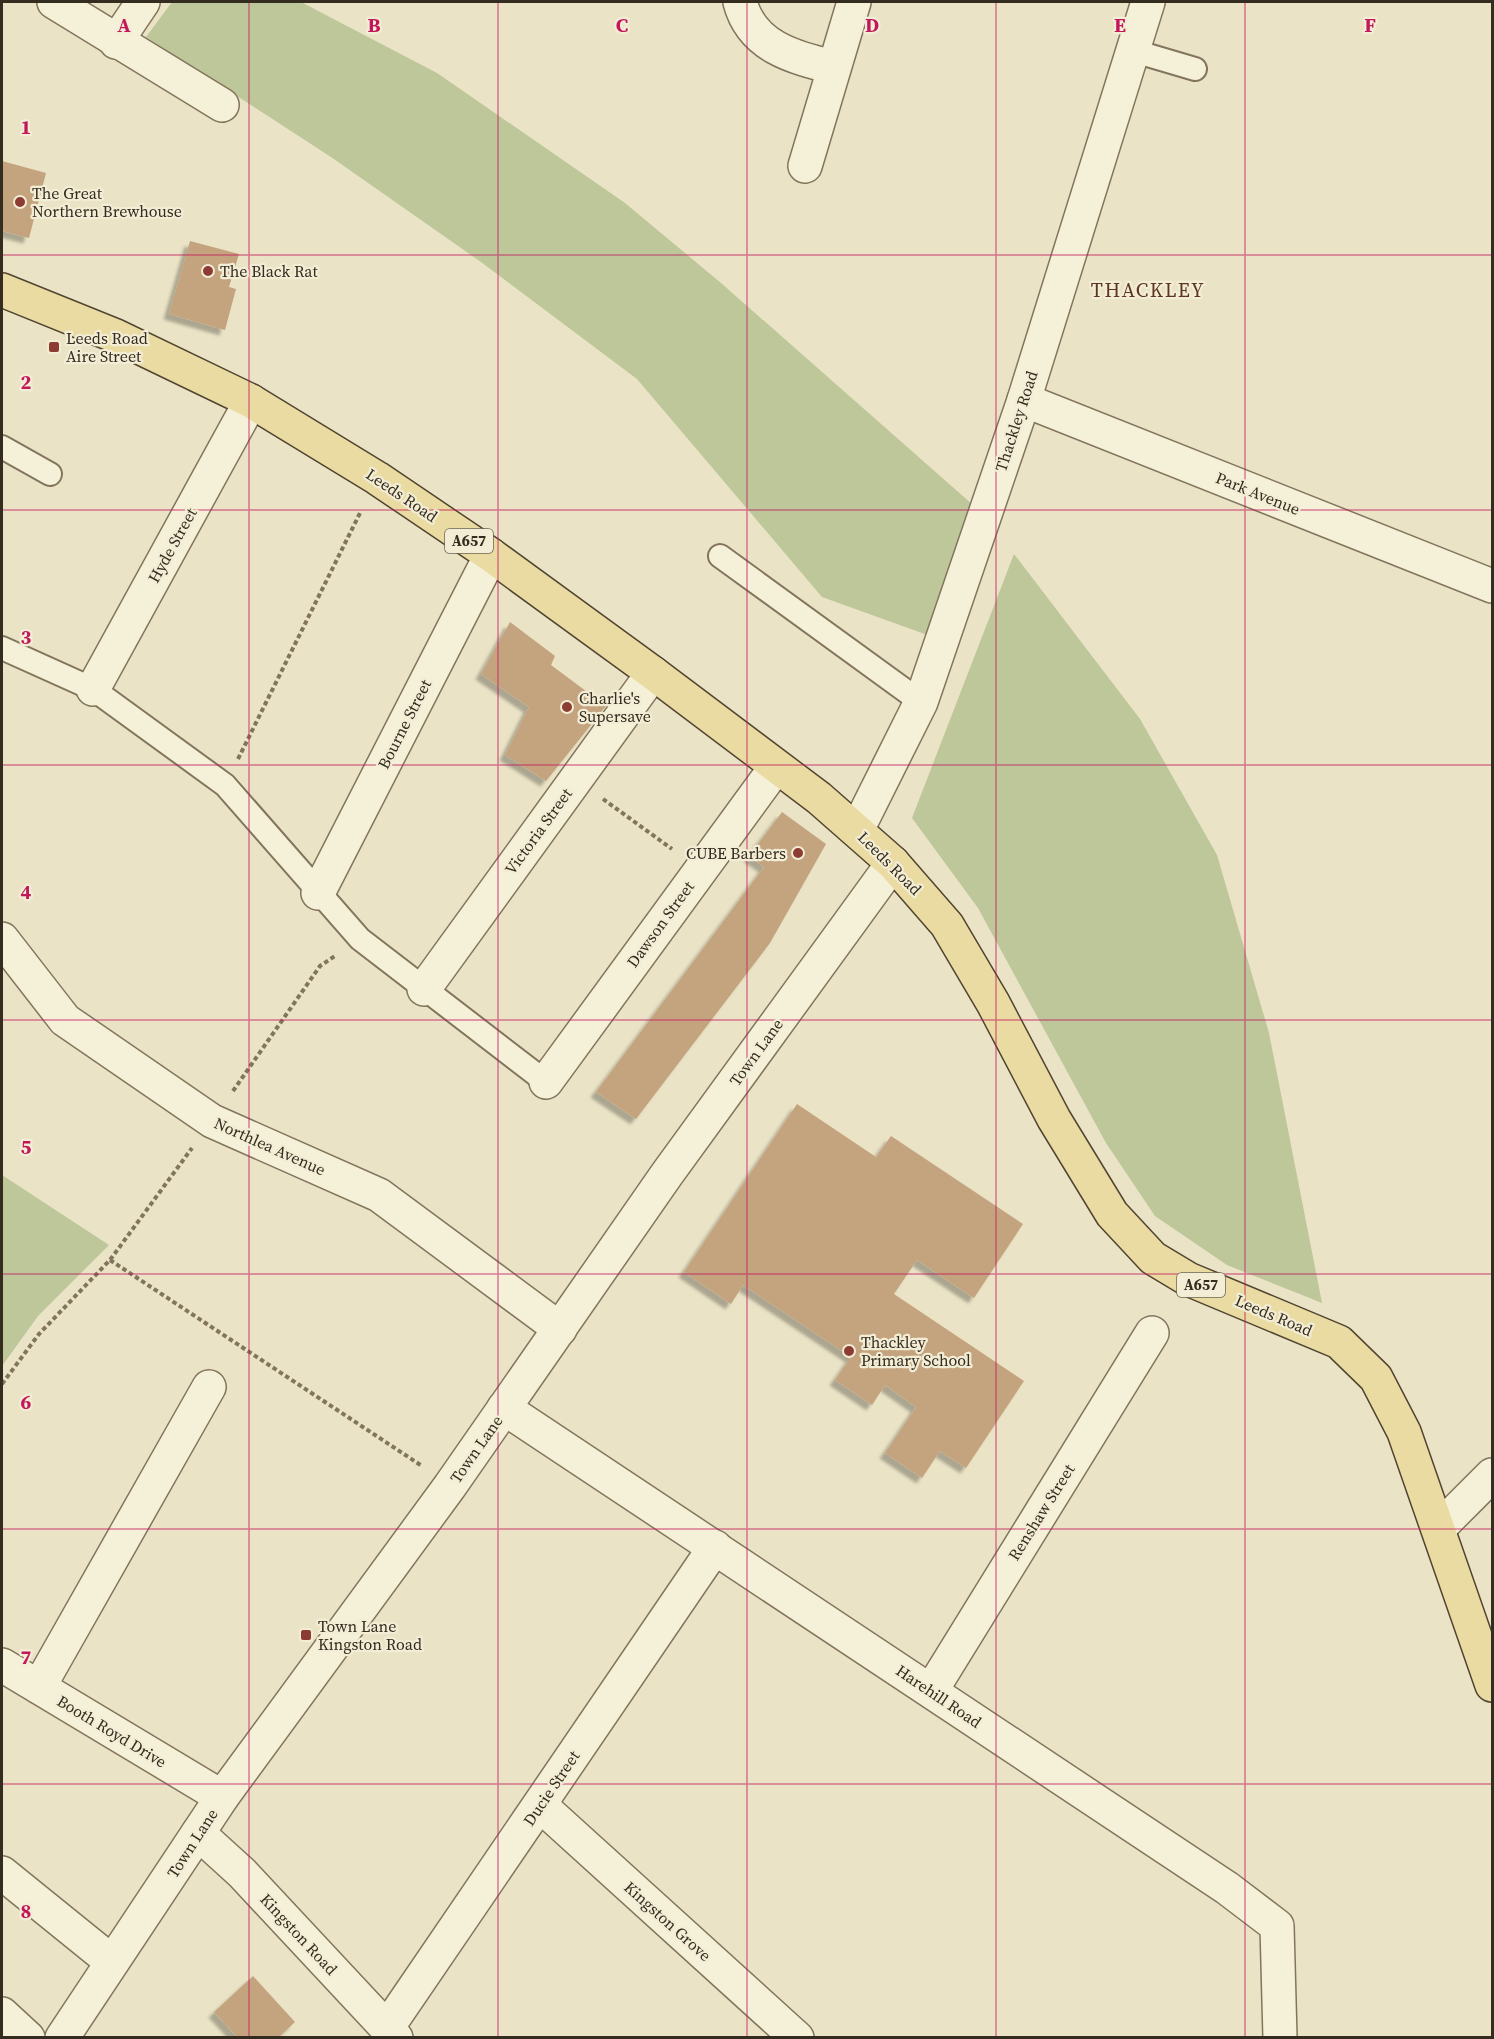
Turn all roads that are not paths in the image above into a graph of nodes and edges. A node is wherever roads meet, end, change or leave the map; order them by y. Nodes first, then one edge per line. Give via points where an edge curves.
1 (54, 2) edge
2 (740, 2) edge
3 (854, 2) edge
4 (1148, 2) edge
5 (130, 20) edge
6 (1134, 51) junction
7 (834, 67) junction
8 (1195, 69) dead end
9 (222, 105) dead end
10 (805, 166) dead end
11 (2, 291) edge
12 (1024, 400) junction
13 (251, 401) junction
14 (2, 447) edge
15 (50, 474) dead end
16 (491, 555) junction
17 (720, 556) dead end
18 (1492, 586) edge
19 (2, 648) edge
20 (653, 673) junction
21 (93, 689) junction
22 (921, 702) junction
23 (776, 767) junction
24 (857, 830) junction
25 (893, 863) junction
26 (318, 893) junction
27 (2, 939) edge
28 (424, 989) junction
29 (546, 1082) joint
30 (560, 1329) junction
31 (1152, 1333) dead end
32 (209, 1387) dead end
33 (504, 1408) junction
34 (1492, 1475) edge
35 (1439, 1528) junction
36 (715, 1547) junction
37 (2, 1665) edge
38 (1492, 1685) edge
39 (39, 1688) junction
40 (931, 1691) junction
41 (222, 1797) junction
42 (540, 1805) junction
43 (198, 1833) junction
44 (2, 1873) edge
45 (112, 1962) junction
46 (2, 2014) edge
47 (392, 2033) edge
48 (28, 2037) edge
49 (62, 2037) edge
50 (797, 2037) edge
51 (1280, 2037) edge

1 - 5 street
2 - 7 street via 753,30 771,46 791,56
3 - 7 street
4 - 6 street, Thackley Road
5 - 9 street
6 - 8 lane
6 - 12 street, Thackley Road
7 - 10 street
11 - 13 main road, Leeds Road / A657 via 116,336
12 - 18 street, Park Avenue
12 - 22 street, Thackley Road
13 - 16 main road, Leeds Road / A657 via 377,478
13 - 21 street, Hyde Street
14 - 15 lane
16 - 20 main road, Leeds Road / A657
16 - 26 street, Bourne Street
17 - 22 lane
19 - 21 lane
20 - 23 main road, Leeds Road / A657
20 - 28 street, Victoria Street
21 - 26 lane via 225,784
22 - 24 street, Thackley Road
23 - 24 main road, Leeds Road / A657
23 - 29 street, Dawson Street
24 - 25 main road, Leeds Road / A657
25 - 30 street, Town Lane via 667,1174
25 - 35 main road, Leeds Road / A657 via 946,925 1112,1214 1153,1258 1188,1279 1339,1342 1376,1378 1404,1432
26 - 28 lane via 360,939
27 - 30 street, Northlea Avenue via 65,1020 75,1027 212,1121 379,1195
28 - 29 lane
30 - 33 street, Town Lane
31 - 40 street, Renshaw Street
32 - 39 street
33 - 36 street, Harehill Road
33 - 41 street, Town Lane
34 - 35 street
35 - 38 main road, Leeds Road / A657
36 - 40 street, Harehill Road
36 - 42 street, Ducie Street
37 - 39 street, Booth Royd Drive
39 - 41 street, Booth Royd Drive
40 - 51 street, Harehill Road via 1227,1888 1277,1926
41 - 43 street, Town Lane
42 - 47 street, Ducie Street
42 - 50 street, Kingston Grove
43 - 45 street, Town Lane
43 - 47 street, Kingston Road via 242,1873
44 - 45 street
45 - 49 street, Town Lane
46 - 48 street

